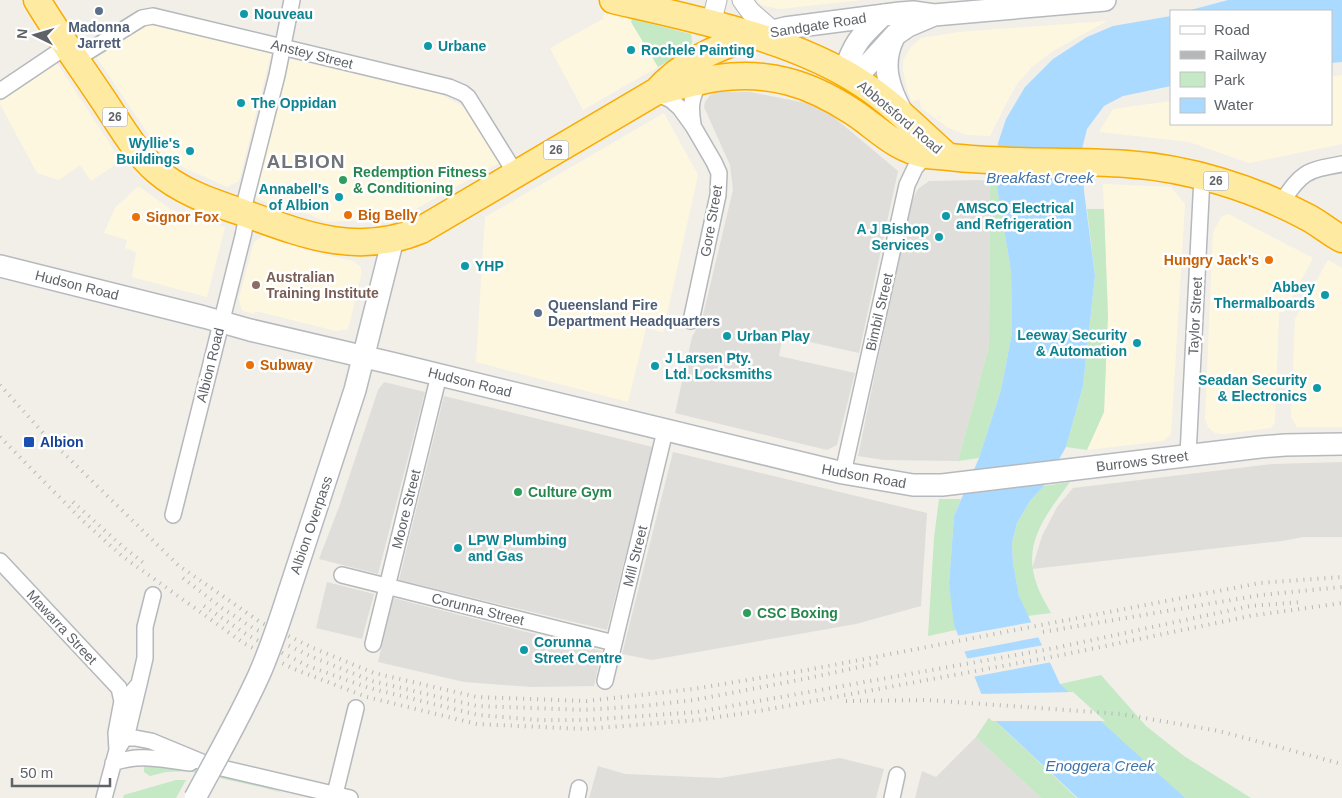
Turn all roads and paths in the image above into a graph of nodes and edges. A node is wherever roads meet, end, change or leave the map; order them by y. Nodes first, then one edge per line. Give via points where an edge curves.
1 (37, 0) edge
2 (292, 0) edge
3 (613, 0) edge
4 (742, 0) edge
5 (1105, 0) edge
6 (883, 14) junction
7 (906, 18) edge
8 (714, 31) edge
9 (762, 33) junction
10 (282, 46) junction
11 (798, 52) joint
12 (71, 53) junction
13 (849, 76) junction
14 (787, 81) junction
15 (700, 82) junction
16 (0, 91) edge
17 (656, 92) junction
18 (835, 100) junction
19 (905, 118) junction
20 (693, 126) junction
21 (937, 156) junction
22 (1342, 164) edge
23 (516, 174) junction
24 (1202, 177) junction
25 (1280, 204) junction
26 (245, 214) junction
27 (393, 239) junction
28 (1342, 240) edge
29 (0, 266) edge
30 (691, 321) dead end
31 (221, 322) junction
32 (363, 356) junction
33 (439, 375) junction
34 (666, 431) junction
35 (1342, 444) edge
36 (1188, 455) junction
37 (842, 473) junction
38 (942, 485) joint
39 (173, 515) dead end
40 (0, 561) edge
41 (342, 575) dead end
42 (387, 586) junction
43 (153, 595) dead end
44 (614, 643) junction
45 (373, 644) dead end
46 (605, 681) dead end
47 (139, 684) junction
48 (122, 694) junction
49 (356, 708) dead end
50 (118, 750) junction
51 (209, 765) junction
52 (897, 775) dead end
53 (303, 792) edge
54 (335, 794) junction
55 (104, 798) edge
56 (195, 798) edge
57 (350, 798) edge
58 (892, 798) edge

1 - 12 highway, Sandgate Road / 26
2 - 10 street, Albion Road
3 - 8 highway
4 - 9 street
5 - 7 main road, Sandgate Road
6 - 7 main road, Sandgate Road
6 - 9 main road, Sandgate Road
6 - 13 main road, Sandgate Road via 853,46
7 - 13 main road, Sandgate Road
7 - 19 main road via 888,52 887,72 892,93
8 - 9 highway, Sandgate Road
8 - 14 highway via 741,64
8 - 17 highway, Sandgate Road
9 - 11 highway, Sandgate Road
10 - 12 street, Anstey Street via 148,16
10 - 23 street, Anstey Street via 463,93 476,108
10 - 26 street, Albion Road via 245,202
11 - 13 highway, Abbotsford Road
12 - 16 street, Anstey Street
12 - 26 highway, Sandgate Road / 26 via 134,146 156,170 182,189
13 - 18 highway
13 - 19 highway, Abbotsford Road
14 - 15 highway, Sandgate Road / 26 via 745,76
14 - 18 highway, Sandgate Road / 26
15 - 17 highway, Sandgate Road / 26
15 - 20 street, Gore Street via 691,102
17 - 20 street, Gore Street via 674,102
17 - 23 highway, Sandgate Road / 26
18 - 21 highway, Abbotsford Road / 26 via 897,145
19 - 21 highway, Abbotsford Road
20 - 30 street, Gore Street via 716,166 719,182
21 - 24 highway, Abbotsford Road / 26 via 1144,166
21 - 37 street, Bimbil Street via 915,168 908,185
22 - 25 street via 1303,175
23 - 27 highway, Sandgate Road / 26 via 421,230
24 - 25 highway, Abbotsford Road / 26
24 - 36 street, Taylor Street
25 - 28 highway, Abbotsford Road / 26 via 1311,219
26 - 27 highway, Sandgate Road / 26 via 322,239 365,243
26 - 31 street, Albion Road via 243,236
27 - 32 main road, Albion Overpass
29 - 31 main road, Hudson Road
31 - 32 main road, Hudson Road
31 - 39 street, Albion Road
32 - 33 main road, Hudson Road
32 - 56 main road, Albion Overpass, bridge via 343,428 272,641 255,683
33 - 34 main road, Hudson Road
33 - 42 street, Moore Street
34 - 37 main road, Hudson Road
34 - 44 street, Mill Street
35 - 36 main road, Burrows Street via 1285,445
36 - 38 main road, Burrows Street
37 - 38 main road, Hudson Road via 912,485
40 - 48 street, Mawarra Street via 115,682
41 - 42 street, Corunna Street
42 - 44 street, Corunna Street
42 - 45 street, Moore Street
43 - 47 street via 145,624 146,654
44 - 46 street, Mill Street
47 - 48 street via 133,691
47 - 50 street via 133,712
48 - 50 street via 115,738
49 - 54 street
50 - 51 street via 130,757
50 - 51 street via 135,738 151,741
50 - 55 street
51 - 53 street
52 - 58 street
53 - 54 street
54 - 57 street

